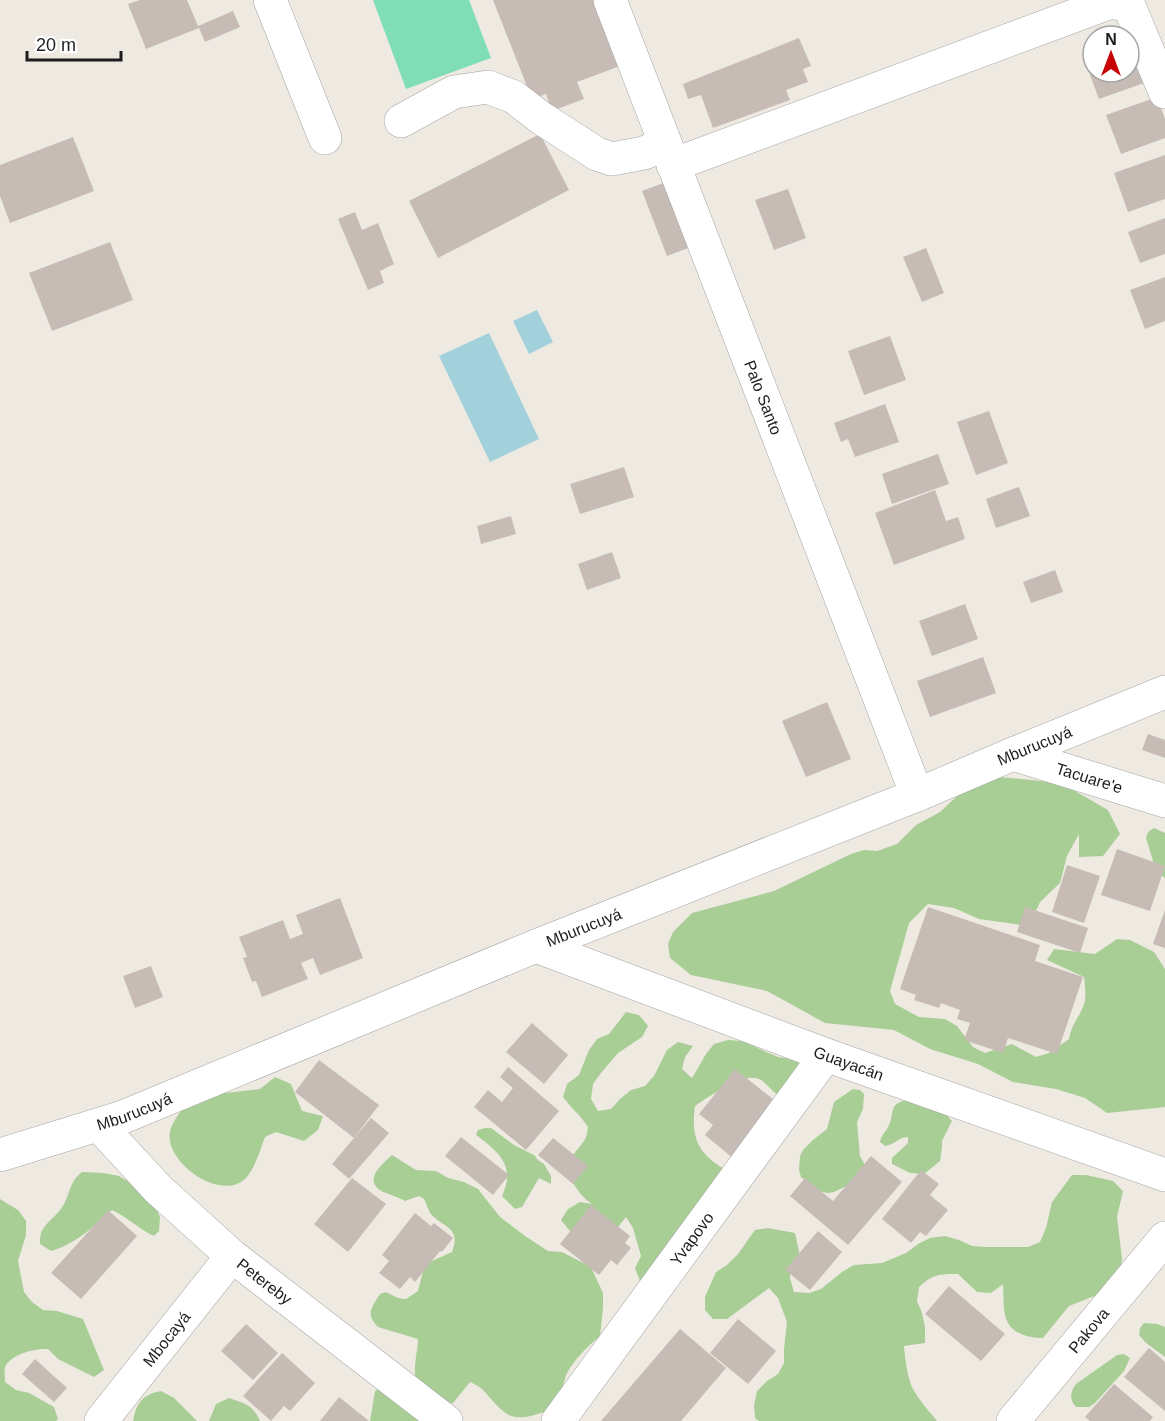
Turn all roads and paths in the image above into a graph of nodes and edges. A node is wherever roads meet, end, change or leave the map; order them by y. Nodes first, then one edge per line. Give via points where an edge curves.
1 (270, 0) edge
2 (610, 0) edge
3 (1165, 92) edge
4 (401, 121) dead end
5 (325, 138) dead end
6 (669, 154) junction
7 (1165, 692) edge
8 (1013, 754) junction
9 (917, 795) junction
10 (1165, 801) edge
11 (536, 946) junction
12 (826, 1054) junction
13 (99, 1125) junction
14 (0, 1155) edge
15 (1165, 1175) edge
16 (1165, 1238) edge
17 (232, 1256) junction
18 (101, 1421) edge
19 (446, 1421) edge
20 (558, 1421) edge
21 (1013, 1421) edge

1 - 5 street
2 - 6 street, Palo Santo
3 - 6 street via 1130,6 1111,2
4 - 6 street via 454,92 488,87 514,97 597,154 612,159 644,153
6 - 9 street, Palo Santo
7 - 8 street, Mburucuyá
8 - 9 street, Mburucuyá
8 - 10 street, Tacuare'e
9 - 11 street, Mburucuyá
11 - 12 street, Guayacán
11 - 13 street, Mburucuyá
12 - 15 street, Guayacán
12 - 20 street, Yvapovo
13 - 14 street, Mburucuyá
13 - 17 street, Petereby via 158,1189
16 - 21 street, Pakova
17 - 18 street, Mbocayá
17 - 19 street, Petereby

